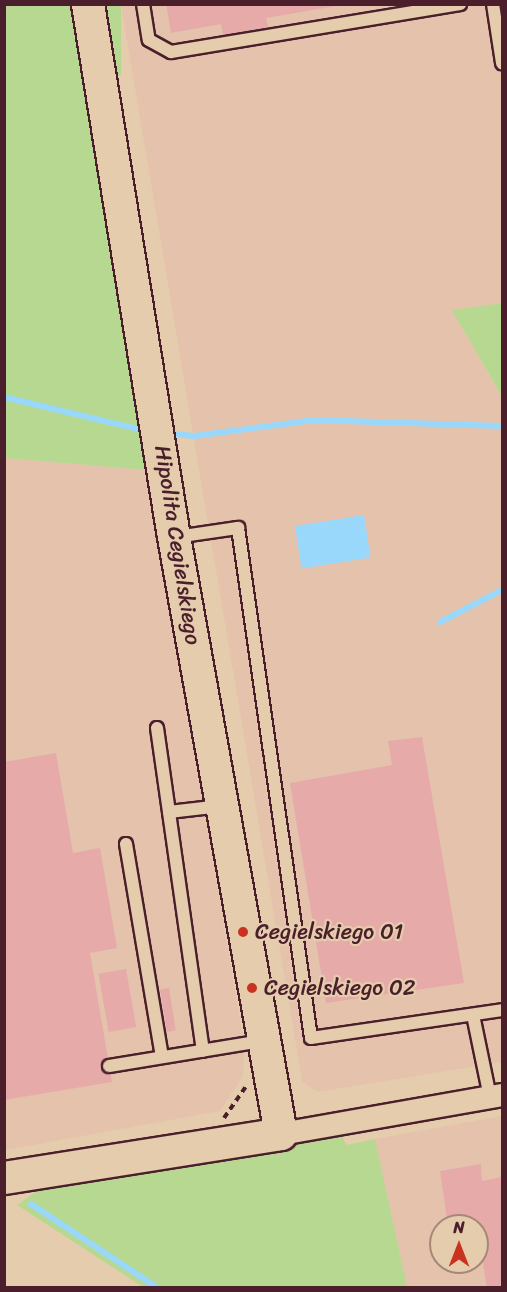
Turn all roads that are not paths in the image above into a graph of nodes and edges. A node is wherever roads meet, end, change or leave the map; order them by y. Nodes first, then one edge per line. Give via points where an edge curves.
1 (88, 4) edge
2 (143, 4) edge
3 (460, 4) edge
4 (493, 4) edge
5 (502, 63) edge
6 (174, 537) junction
7 (157, 728) dead end
8 (221, 806) junction
9 (170, 812) junction
10 (126, 844) dead end
11 (502, 1010) edge
12 (473, 1016) junction
13 (255, 1042) junction
14 (203, 1051) junction
15 (162, 1056) junction
16 (109, 1066) dead end
17 (269, 1084) junction
18 (496, 1096) edge
19 (281, 1134) junction
20 (238, 1140) junction
21 (4, 1178) edge

1 - 6 street, Hipolita Cegielskiego
2 - 3 lane via 149,40 171,52
4 - 5 lane
6 - 8 street, Hipolita Cegielskiego
6 - 12 lane via 238,528 311,1038
7 - 9 lane
8 - 9 lane
8 - 13 street, Hipolita Cegielskiego
9 - 14 lane
10 - 15 lane
11 - 12 lane
12 - 18 lane
13 - 14 lane
13 - 17 street, Hipolita Cegielskiego
14 - 15 lane
15 - 16 lane
17 - 19 street, Hipolita Cegielskiego via 280,1110
17 - 20 street
18 - 19 street
19 - 20 street
20 - 21 street

